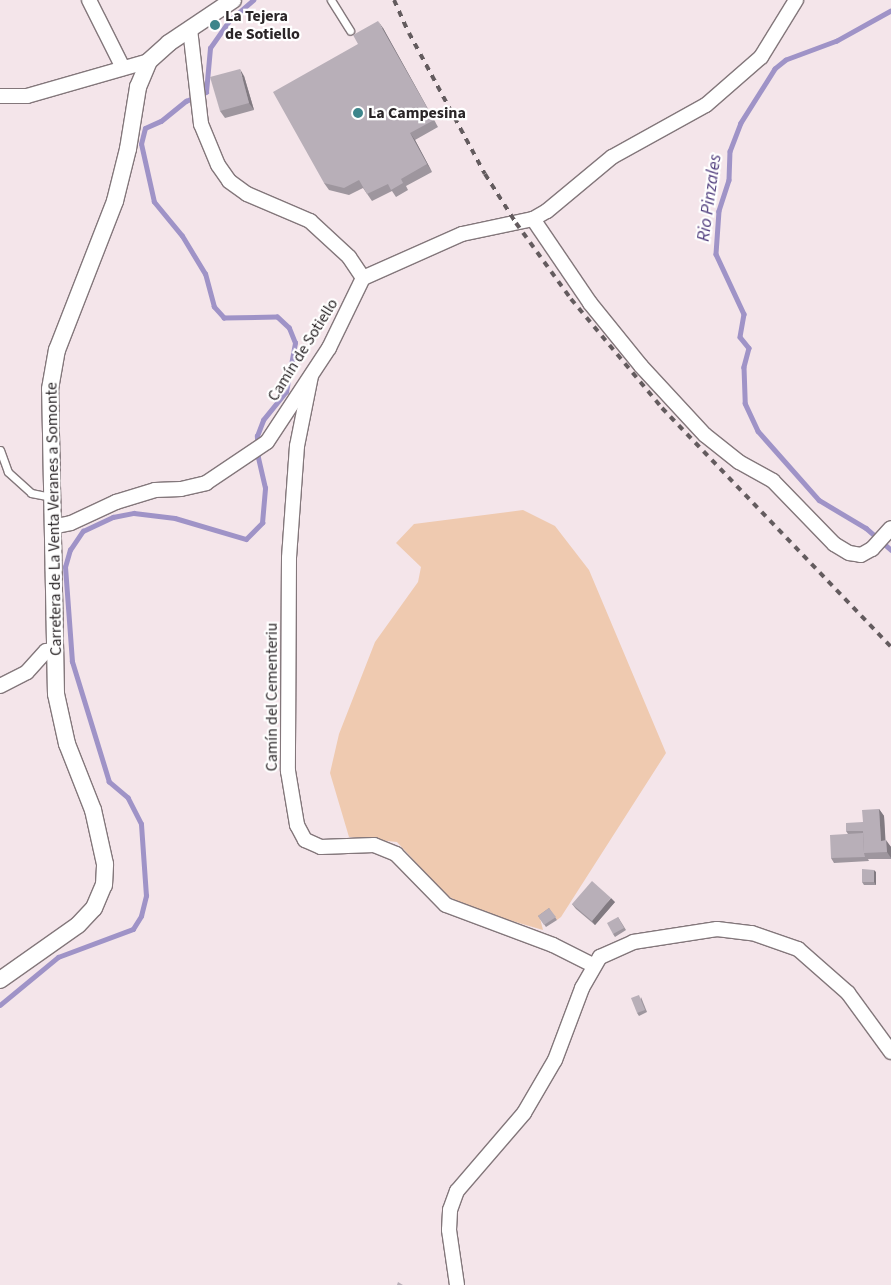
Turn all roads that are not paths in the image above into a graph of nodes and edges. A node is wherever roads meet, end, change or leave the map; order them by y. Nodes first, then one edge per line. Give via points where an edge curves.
1 (89, 0) edge
2 (233, 0) edge
3 (331, 0) edge
4 (796, 0) edge
5 (190, 29) junction
6 (350, 30) dead end
7 (149, 60) junction
8 (123, 68) junction
9 (0, 96) edge
10 (533, 220) junction
11 (363, 278) junction
12 (311, 376) junction
13 (0, 450) edge
14 (52, 497) junction
15 (52, 527) junction
16 (889, 530) edge
17 (55, 650) junction
18 (0, 686) edge
19 (593, 965) junction
20 (0, 980) edge
21 (891, 1052) edge
22 (457, 1285) edge

1 - 8 street
2 - 5 street
3 - 6 lane
4 - 10 street via 761,57 706,105 612,156
5 - 7 street
5 - 11 street via 195,94 201,124 218,165 229,181 247,194 310,221 349,257
7 - 8 street
7 - 14 street, Carretera de La Venta Veranes a Somonte via 138,87 115,201 57,350 50,389
8 - 9 street via 34,95
10 - 11 street via 462,234
10 - 16 street via 590,303 687,418 739,462 773,480 834,544 849,553 861,555 874,548
11 - 12 street, Camín de Sotiello via 354,301
12 - 15 street, Camín de Sotiello via 267,442 206,483 181,489 155,490 116,502 71,523
12 - 19 street, Camín del Cementeriu via 297,446 289,558 288,771 297,825 305,840 321,847 374,845 396,854 446,905 553,945
13 - 14 lane via 8,472 31,493
14 - 15 street, Carretera de La Venta Veranes a Somonte
15 - 17 street, Carretera de La Venta Veranes a Somonte
17 - 18 street via 46,651 27,672
17 - 20 street, Carretera de La Venta Veranes a Somonte via 58,702 66,744 93,810 105,864 104,885 94,908 78,925
19 - 21 street via 600,957 633,942 718,929 752,933 798,949 848,993
19 - 22 street via 555,1060 524,1113 457,1191 450,1210 449,1230

